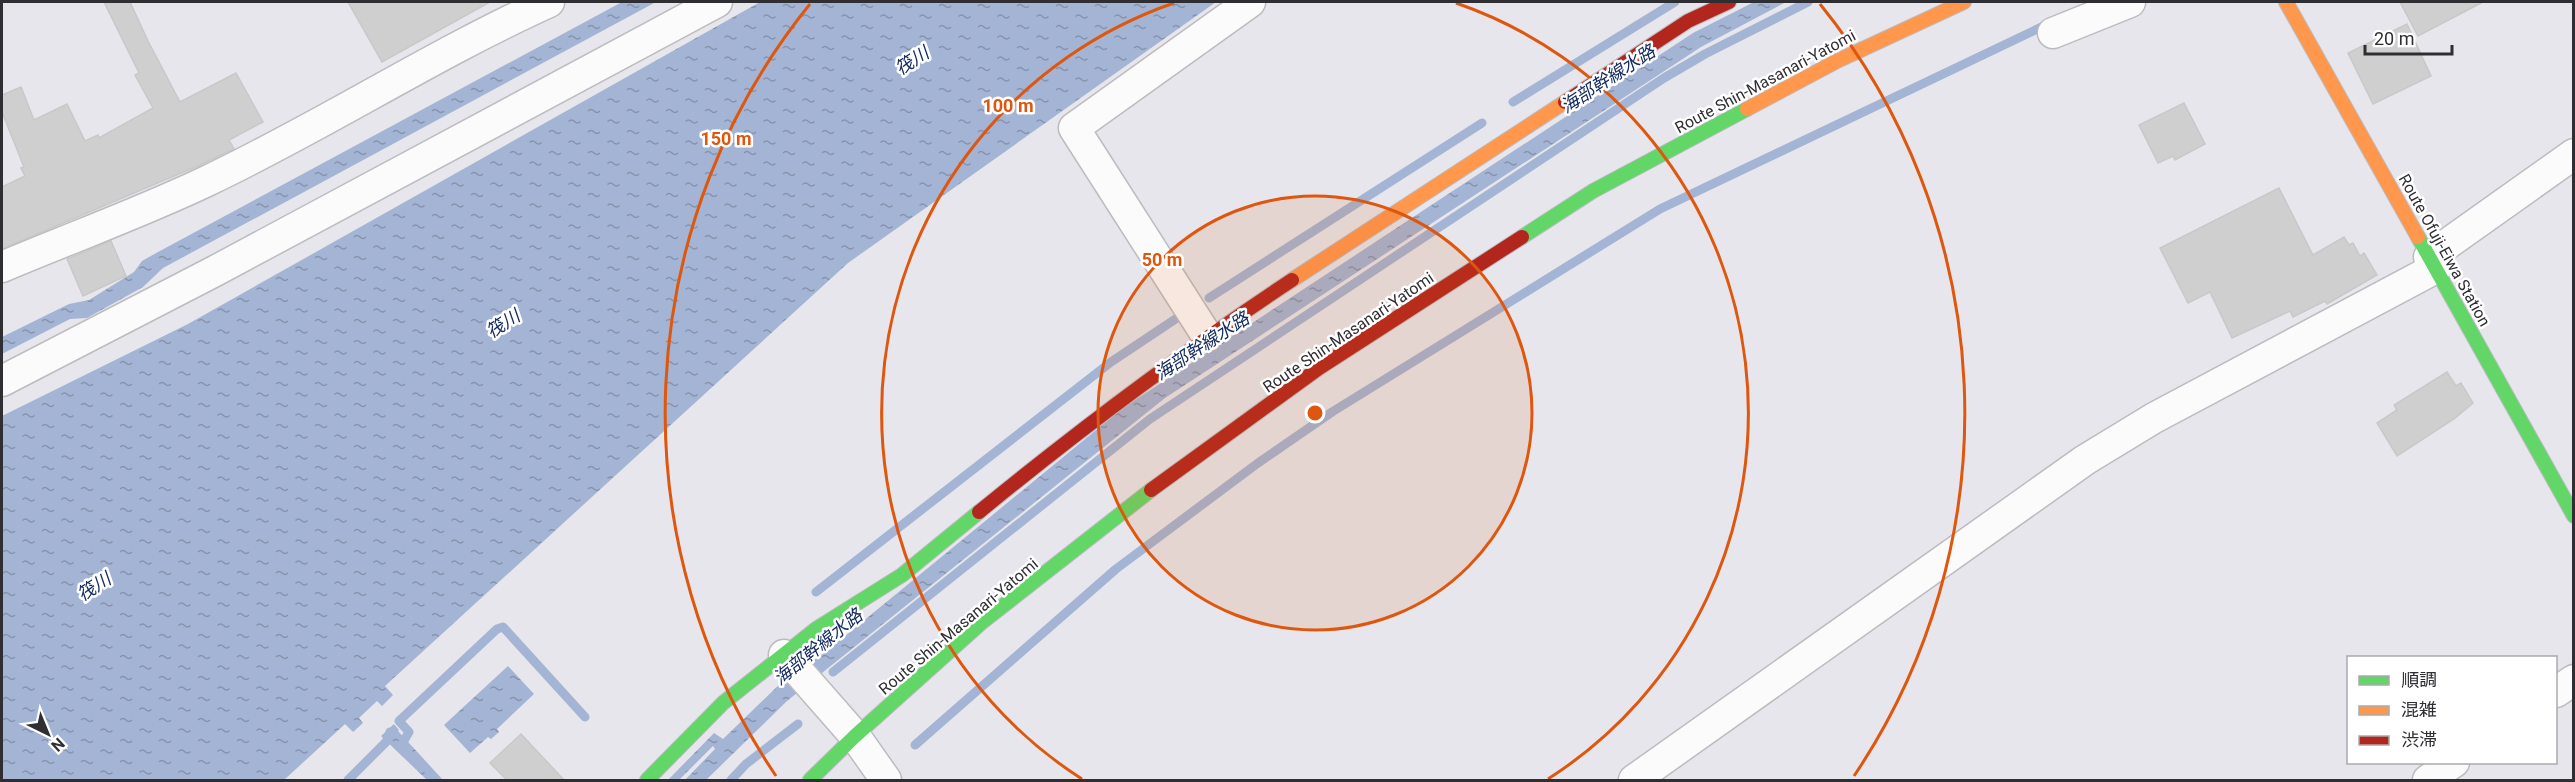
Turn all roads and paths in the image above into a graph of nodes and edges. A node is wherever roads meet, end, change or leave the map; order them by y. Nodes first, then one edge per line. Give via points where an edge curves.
1 (549, 2) edge
2 (717, 2) edge
3 (1250, 2) edge
4 (1729, 2) edge
5 (1960, 2) edge
6 (2130, 2) edge
7 (2286, 2) edge
8 (2053, 33) dead end
9 (2574, 154) edge
10 (2433, 262) junction
11 (2, 267) edge
12 (1207, 336) junction
13 (2, 381) edge
14 (2574, 516) edge
15 (796, 668) junction
16 (2574, 680) edge
17 (2557, 691) edge
18 (855, 736) junction
19 (2451, 764) edge
20 (647, 780) edge
21 (810, 780) edge
22 (886, 780) edge
23 (1634, 780) edge
24 (2428, 780) edge

1 - 11 street via 504,22 206,181
2 - 13 street
3 - 12 street via 1074,128
4 - 12 main road via 1688,21
5 - 18 main road, Route Shin-Masanari-Yatomi via 1837,61 1593,191 1319,368 1162,482 981,623
6 - 8 street
7 - 10 main road, Route Ofuji-Eiwa Station
9 - 10 street
10 - 14 main road, Route Ofuji-Eiwa Station
10 - 23 street via 2085,460
12 - 15 main road via 1057,448 902,575 816,629
15 - 18 street
15 - 20 main road via 723,703
16 - 17 street
18 - 21 main road, Route Shin-Masanari-Yatomi
18 - 22 street
19 - 24 street

